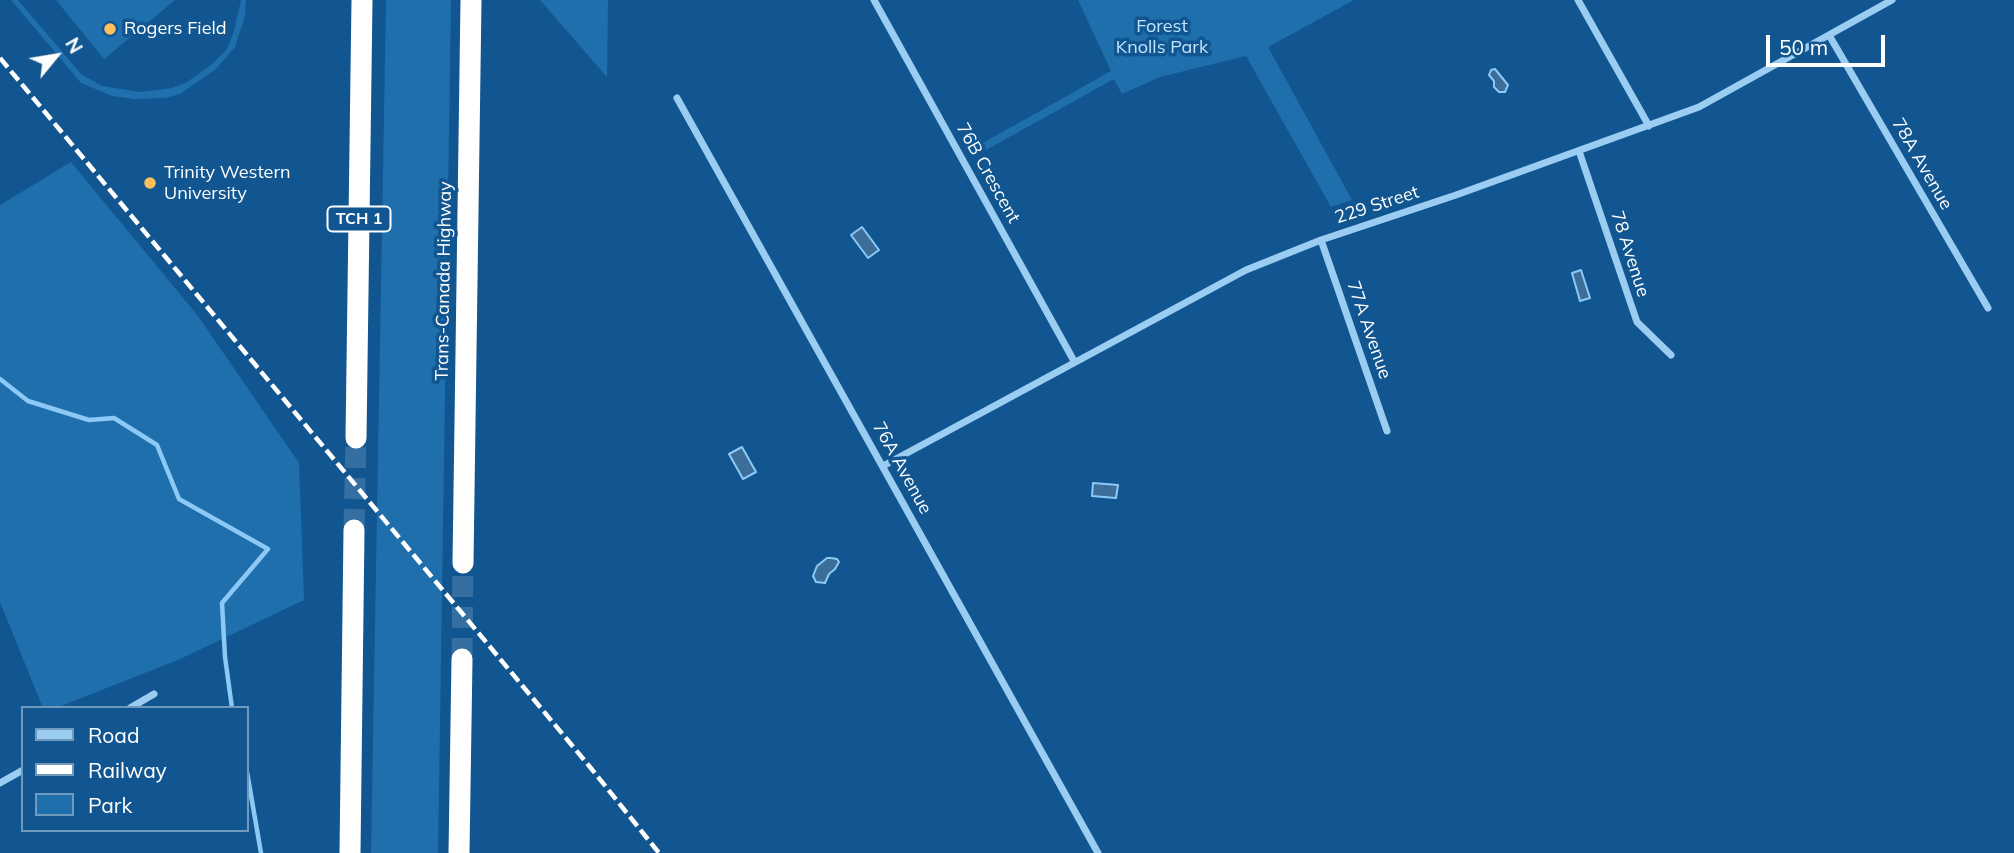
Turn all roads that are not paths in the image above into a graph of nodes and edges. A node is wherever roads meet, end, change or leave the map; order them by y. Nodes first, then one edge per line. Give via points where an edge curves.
1 (362, 0) edge
2 (471, 0) edge
3 (874, 0) edge
4 (1578, 0) edge
5 (1892, 0) edge
6 (1829, 35) junction
7 (677, 98) dead end
8 (1649, 126) junction
9 (1579, 151) junction
10 (1321, 240) junction
11 (1988, 308) dead end
12 (1671, 355) dead end
13 (1074, 361) junction
14 (1387, 431) dead end
15 (356, 438) tunnel mouth
16 (883, 466) junction
17 (354, 530) tunnel mouth
18 (463, 563) tunnel mouth
19 (462, 659) tunnel mouth
20 (154, 694) dead end
21 (133, 706) edge
22 (21, 771) edge
23 (0, 783) edge
24 (349, 853) edge
25 (459, 853) edge
26 (1098, 853) edge

1 - 15 highway, TCH 1
2 - 18 highway, Trans-Canada Highway
3 - 13 street, 76B Crescent
4 - 8 street
5 - 6 street, 229 Street
6 - 8 street, 229 Street via 1699,107
6 - 11 street, 78A Avenue
7 - 16 street, 76A Avenue
8 - 9 street, 229 Street
9 - 10 street, 229 Street
9 - 12 street, 78 Avenue via 1637,322
10 - 13 street, 229 Street via 1245,270
10 - 14 street, 77A Avenue
13 - 16 street, 229 Street
16 - 26 street, 76A Avenue
17 - 24 highway
19 - 25 highway
20 - 21 street
22 - 23 street

